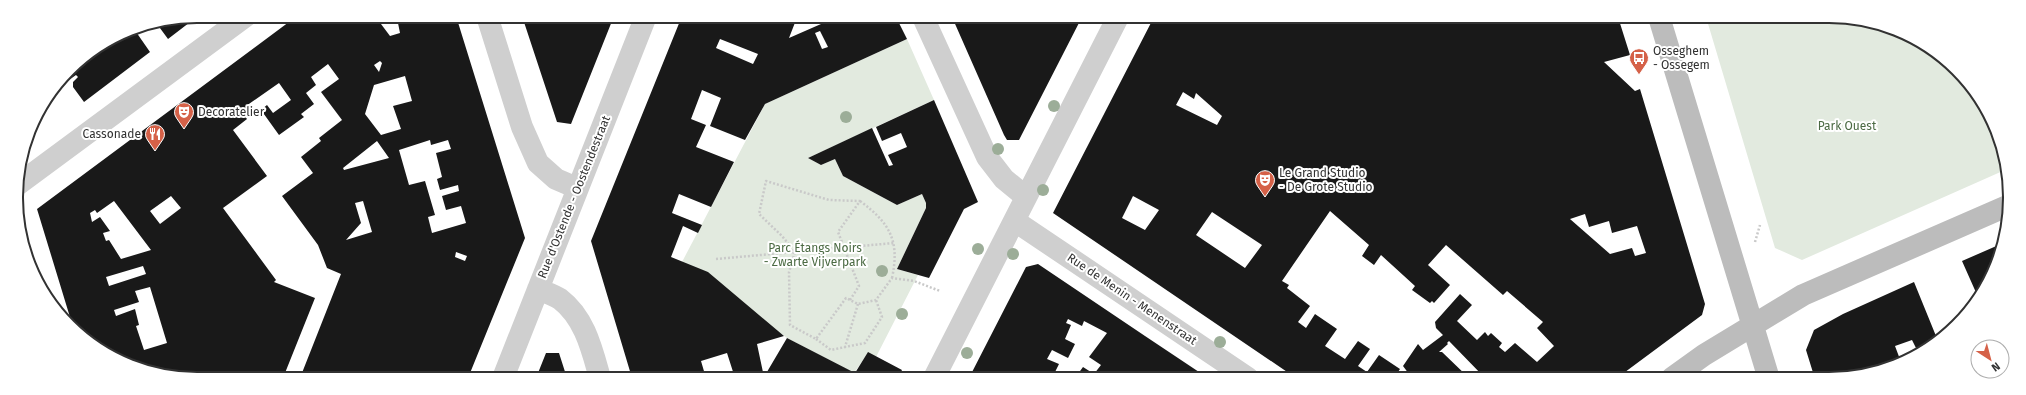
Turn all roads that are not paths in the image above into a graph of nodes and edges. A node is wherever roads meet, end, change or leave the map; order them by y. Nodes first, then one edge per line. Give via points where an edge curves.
1 (237, 23) edge
2 (490, 23) edge
3 (643, 23) edge
4 (926, 23) edge
5 (1115, 23) edge
6 (1661, 23) edge
7 (24, 180) edge
8 (577, 188) junction
9 (1026, 197) junction
10 (2003, 208) edge
11 (1015, 220) junction
12 (538, 289) junction
13 (1752, 326) junction
14 (505, 372) edge
15 (598, 372) edge
16 (937, 372) edge
17 (1239, 372) edge
18 (1680, 372) edge
19 (1767, 372) edge

1 - 7 street
2 - 8 street via 522,127 538,163 556,179
3 - 8 street, Rue d'Ostende - Oostendestraat
4 - 9 street via 987,157 1004,179
5 - 9 street
6 - 13 street
8 - 12 street, Rue d'Ostende - Oostendestraat
9 - 11 street
10 - 13 street via 1803,296
11 - 16 street
11 - 17 street, Rue de Menin - Menenstraat
12 - 14 street, Rue d'Ostende - Oostendestraat
12 - 15 street via 560,299 576,315 587,336
13 - 18 street
13 - 19 street

